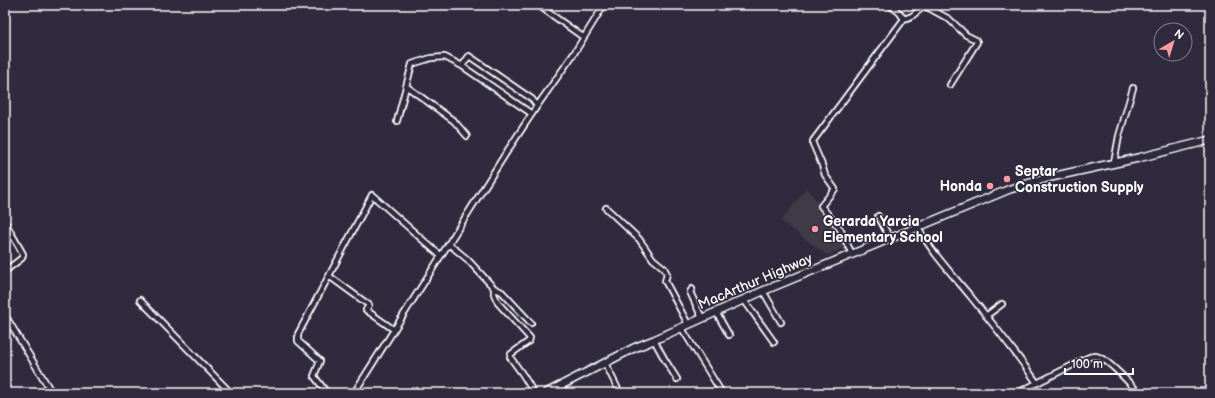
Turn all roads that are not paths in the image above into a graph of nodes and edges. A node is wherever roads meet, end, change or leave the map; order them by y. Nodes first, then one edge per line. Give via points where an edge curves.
1 (538, 5) edge
2 (604, 5) edge
3 (889, 5) edge
4 (904, 20) junction
5 (583, 37) junction
6 (462, 66) junction
7 (950, 85) dead end
8 (406, 86) junction
9 (1133, 88) dead end
10 (537, 106) junction
11 (532, 114) junction
12 (398, 121) dead end
13 (467, 136) dead end
14 (1210, 140) edge
15 (1114, 163) junction
16 (606, 208) dead end
17 (878, 216) dead end
18 (5, 222) edge
19 (917, 226) junction
20 (890, 238) junction
21 (450, 244) junction
22 (852, 254) junction
23 (441, 256) junction
24 (5, 271) edge
25 (329, 276) junction
26 (494, 288) junction
27 (692, 289) dead end
28 (763, 291) junction
29 (140, 300) dead end
30 (744, 300) junction
31 (1002, 304) dead end
32 (716, 312) junction
33 (5, 315) edge
34 (986, 316) junction
35 (702, 318) junction
36 (781, 322) dead end
37 (531, 323) dead end
38 (684, 326) junction
39 (393, 329) junction
40 (728, 335) dead end
41 (654, 340) junction
42 (774, 342) dead end
43 (605, 363) junction
44 (677, 379) dead end
45 (1037, 383) junction
46 (52, 393) edge
47 (231, 393) edge
48 (326, 393) edge
49 (354, 393) edge
50 (534, 393) edge
51 (546, 393) edge
52 (620, 393) edge
53 (722, 393) edge
54 (1017, 393) edge
55 (1139, 393) edge

1 - 5 street
2 - 5 street
3 - 4 street via 899,12
4 - 7 street via 928,7 949,19 977,42
4 - 22 street via 813,141 824,175 835,189 821,206 840,229
5 - 10 street
6 - 8 street via 445,57 412,64
6 - 10 street via 469,56 532,99
6 - 11 street
8 - 12 street
8 - 13 street via 454,122
9 - 15 street
10 - 11 street
11 - 21 street
14 - 15 highway, MacArthur Highway
15 - 19 highway, MacArthur Highway via 1023,184
16 - 38 street via 639,239 653,259 666,271 665,281
17 - 20 street
18 - 24 street via 23,254 22,258
19 - 20 highway, MacArthur Highway
19 - 34 street via 937,256
20 - 22 highway, MacArthur Highway
21 - 23 street
21 - 26 street
22 - 28 highway, MacArthur Highway
23 - 25 street via 372,195
23 - 39 street
25 - 39 street via 369,306 366,310
25 - 48 street via 298,334 298,341 320,361 314,376
26 - 37 street via 502,292
26 - 50 street via 494,298 498,304 530,338 510,357
27 - 35 street via 690,292
28 - 30 highway, MacArthur Highway
28 - 36 street
29 - 47 street
30 - 32 highway, MacArthur Highway
30 - 42 street
31 - 34 street
32 - 35 highway, MacArthur Highway
32 - 40 street
33 - 46 street
34 - 45 street
35 - 38 highway, MacArthur Highway
38 - 41 highway, MacArthur Highway
38 - 53 street
39 - 49 street
41 - 43 highway, MacArthur Highway
41 - 44 street
43 - 51 highway, MacArthur Highway
43 - 52 street
45 - 54 street
45 - 55 street via 1095,356 1107,362

